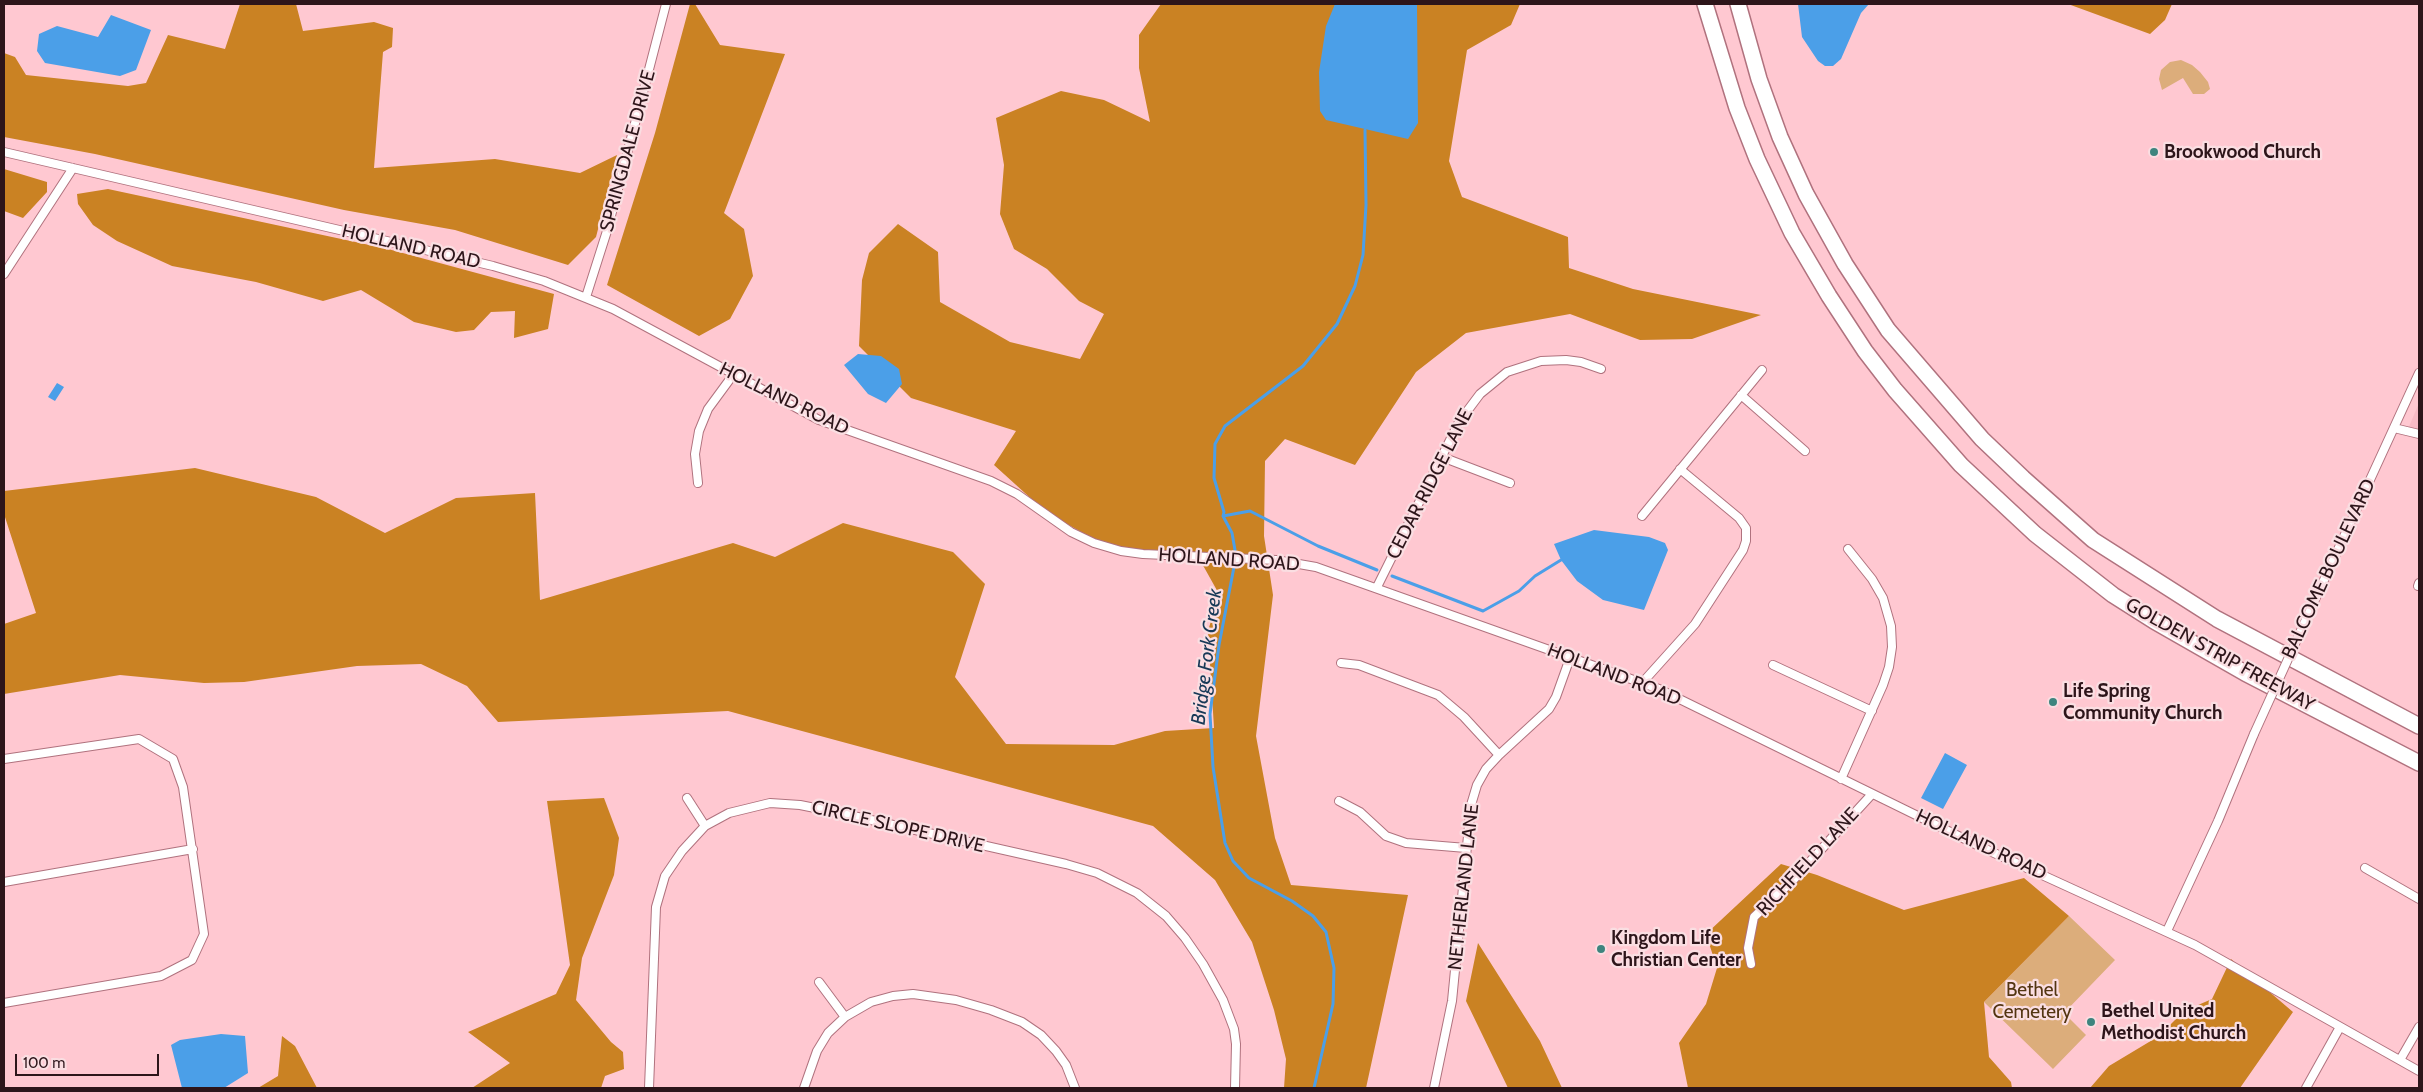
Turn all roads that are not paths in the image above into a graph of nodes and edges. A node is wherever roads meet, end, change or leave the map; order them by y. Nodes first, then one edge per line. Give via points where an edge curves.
1 (666, 4) edge
2 (1696, 4) edge
3 (1705, 4) edge
4 (1738, 4) edge
5 (1737, 108) junction
6 (4, 152) edge
7 (73, 168) junction
8 (4, 274) edge
9 (586, 297) junction
10 (1601, 369) dead end
11 (1762, 370) dead end
12 (2419, 373) edge
13 (733, 375) junction
14 (1741, 395) junction
15 (2394, 428) junction
16 (2419, 434) edge
17 (1805, 450) dead end
18 (1442, 457) junction
19 (1680, 469) junction
20 (1510, 482) dead end
21 (698, 483) dead end
22 (1642, 516) dead end
23 (1848, 549) dead end
24 (1377, 587) junction
25 (1570, 658) junction
26 (1341, 662) dead end
27 (1773, 665) dead end
28 (1642, 683) junction
29 (1872, 710) junction
30 (2419, 726) edge
31 (1499, 755) junction
32 (4, 759) edge
33 (2419, 763) edge
34 (1841, 779) junction
35 (1872, 794) junction
36 (687, 798) dead end
37 (1339, 801) dead end
38 (705, 826) junction
39 (1466, 848) junction
40 (193, 849) junction
41 (2365, 868) dead end
42 (4, 882) edge
43 (2419, 899) edge
44 (2167, 931) junction
45 (1750, 964) dead end
46 (820, 982) dead end
47 (4, 1003) edge
48 (845, 1017) junction
49 (2340, 1027) junction
50 (2419, 1027) edge
51 (2400, 1060) junction
52 (2419, 1071) edge
53 (649, 1088) edge
54 (804, 1088) edge
55 (1075, 1088) edge
56 (1235, 1088) edge
57 (1434, 1088) edge
58 (2306, 1088) edge

1 - 9 street, SPRINGDALE DRIVE via 607,230
2 - 5 highway via 1710,55
3 - 5 highway, GOLDEN STRIP FREEWAY
4 - 30 highway, GOLDEN STRIP FREEWAY via 1780,137 1806,194 1888,330 1982,439 2093,540 2217,619
5 - 33 highway, GOLDEN STRIP FREEWAY via 1788,226 1846,324 1927,428 2000,503 2072,564 2154,621 2245,673
6 - 7 street, HOLLAND ROAD
7 - 8 street
7 - 9 street, HOLLAND ROAD via 493,266
9 - 13 street, HOLLAND ROAD
10 - 18 street, CEDAR RIDGE LANE via 1581,362 1553,360 1507,372 1472,403
11 - 14 street
12 - 15 street, BALCOME BOULEVARD
13 - 21 street via 708,409 699,431 695,454
13 - 24 street, HOLLAND ROAD via 819,420 991,481 1094,543 1143,554 1290,562 1336,572
14 - 17 street
14 - 19 street
15 - 16 street
15 - 44 street, BALCOME BOULEVARD, bridge
18 - 20 street
18 - 24 street, CEDAR RIDGE LANE
19 - 22 street
19 - 28 street via 1739,518 1746,528 1746,541 1695,624
23 - 29 street via 1878,589 1891,626 1889,667
24 - 25 street, HOLLAND ROAD
25 - 28 street, HOLLAND ROAD
25 - 31 street, NETHERLAND LANE via 1549,709
26 - 31 street via 1359,665 1438,695 1464,717
27 - 29 street
28 - 34 street, HOLLAND ROAD
29 - 34 street
31 - 39 street, NETHERLAND LANE via 1477,786 1471,805
32 - 40 street via 139,739 172,759 183,787
34 - 35 street, HOLLAND ROAD
35 - 44 street, HOLLAND ROAD
35 - 45 street, RICHFIELD LANE via 1754,918 1748,948
36 - 38 street
37 - 39 street via 1360,812 1386,836 1406,843
38 - 53 street, CIRCLE SLOPE DRIVE via 671,866 658,897 652,948
38 - 56 street, CIRCLE SLOPE DRIVE via 746,807 794,804 1066,864 1123,885 1166,916 1214,982 1234,1029
39 - 57 street, NETHERLAND LANE via 1452,1001
40 - 42 street
40 - 47 street via 204,934 192,960 161,976
41 - 43 street
44 - 49 street, HOLLAND ROAD
46 - 48 street
48 - 54 street via 828,1033 817,1050
48 - 55 street via 871,1002 913,994 991,1010 1022,1022 1041,1035 1066,1065
49 - 51 street, HOLLAND ROAD
49 - 58 street
50 - 51 street
51 - 52 street, HOLLAND ROAD

